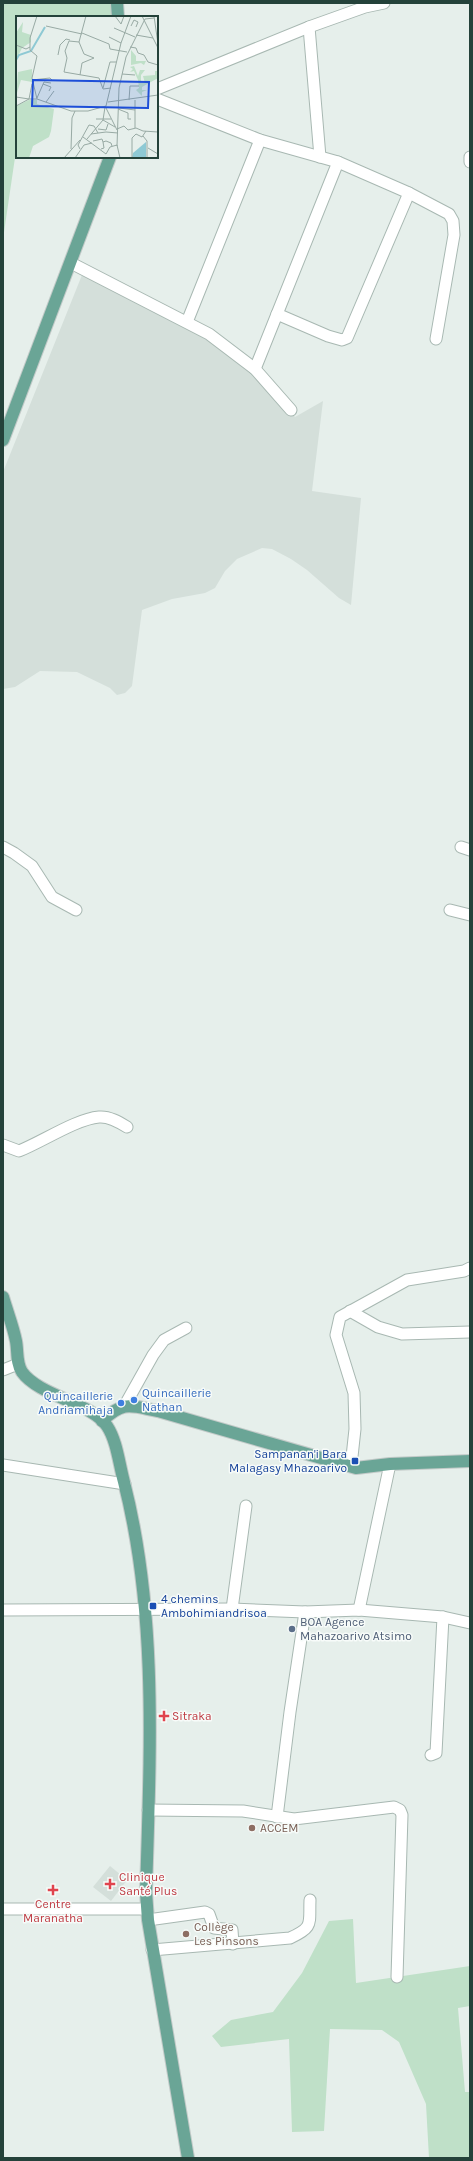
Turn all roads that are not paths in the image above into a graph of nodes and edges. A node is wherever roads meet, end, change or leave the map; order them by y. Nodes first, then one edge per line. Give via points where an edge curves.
1 (117, 3) edge
2 (384, 3) edge
3 (118, 16) edge
4 (310, 27) junction
5 (158, 89) edge
6 (158, 99) edge
7 (260, 140) junction
8 (320, 157) junction
9 (470, 157) edge
10 (110, 158) edge
11 (338, 162) junction
12 (470, 162) edge
13 (408, 193) junction
14 (71, 263) junction
15 (276, 314) junction
16 (186, 322) junction
17 (436, 339) dead end
18 (255, 369) junction
19 (291, 410) dead end
20 (3, 440) edge
21 (3, 847) edge
22 (76, 910) dead end
23 (450, 910) dead end
24 (470, 915) edge
25 (127, 1127) dead end
26 (3, 1145) edge
27 (470, 1268) edge
28 (3, 1297) edge
29 (350, 1311) junction
30 (186, 1328) dead end
31 (470, 1332) edge
32 (3, 1362) edge
33 (18, 1364) junction
34 (3, 1370) edge
35 (125, 1405) junction
36 (102, 1421) junction
37 (470, 1461) edge
38 (390, 1464) junction
39 (3, 1465) edge
40 (351, 1466) junction
41 (124, 1484) junction
42 (246, 1506) dead end
43 (144, 1609) junction
44 (232, 1609) junction
45 (3, 1610) edge
46 (359, 1610) junction
47 (305, 1612) junction
48 (443, 1617) junction
49 (470, 1623) edge
50 (431, 1755) dead end
51 (148, 1810) junction
52 (278, 1817) junction
53 (310, 1900) dead end
54 (3, 1909) edge
55 (147, 1914) junction
56 (233, 1944) junction
57 (152, 1950) junction
58 (397, 1977) dead end
59 (188, 2158) edge

1 - 3 main road
2 - 4 street
4 - 5 street
4 - 8 street
6 - 7 street
7 - 8 street
7 - 16 street
8 - 11 street
9 - 12 street
10 - 14 main road
11 - 13 street
11 - 15 street
13 - 15 street via 347,338 342,340 328,336
13 - 17 street via 443,209 453,220 454,235
14 - 16 street
14 - 20 main road
15 - 18 street
16 - 18 street via 209,334
18 - 19 street
21 - 22 street via 32,866 52,897
23 - 24 street
25 - 26 street via 116,1120 99,1117 79,1122 19,1151
27 - 29 street via 407,1280
28 - 33 main road via 16,1339
29 - 31 street via 378,1328 402,1334
29 - 40 street via 340,1317 336,1335 354,1393 355,1428
30 - 35 street via 164,1340 153,1354
32 - 33 street
33 - 34 street
33 - 36 main road via 29,1380
35 - 36 main road
35 - 40 main road via 158,1411
36 - 41 main road via 114,1442
37 - 38 main road
38 - 40 main road via 356,1468
38 - 46 street
39 - 41 street
41 - 43 main road via 132,1515
42 - 44 street
43 - 44 street
43 - 45 street
43 - 51 main road via 149,1694
44 - 47 street
46 - 47 street
46 - 48 street
47 - 52 street
48 - 49 street
48 - 50 street via 436,1754
51 - 52 street via 242,1811
51 - 55 main road
52 - 58 street via 294,1819 394,1807 400,1810 402,1815
53 - 56 street via 310,1924 305,1931 290,1938
54 - 55 street
55 - 56 street via 205,1912 209,1914 214,1928 232,1930
55 - 57 main road
56 - 57 street
57 - 59 main road

